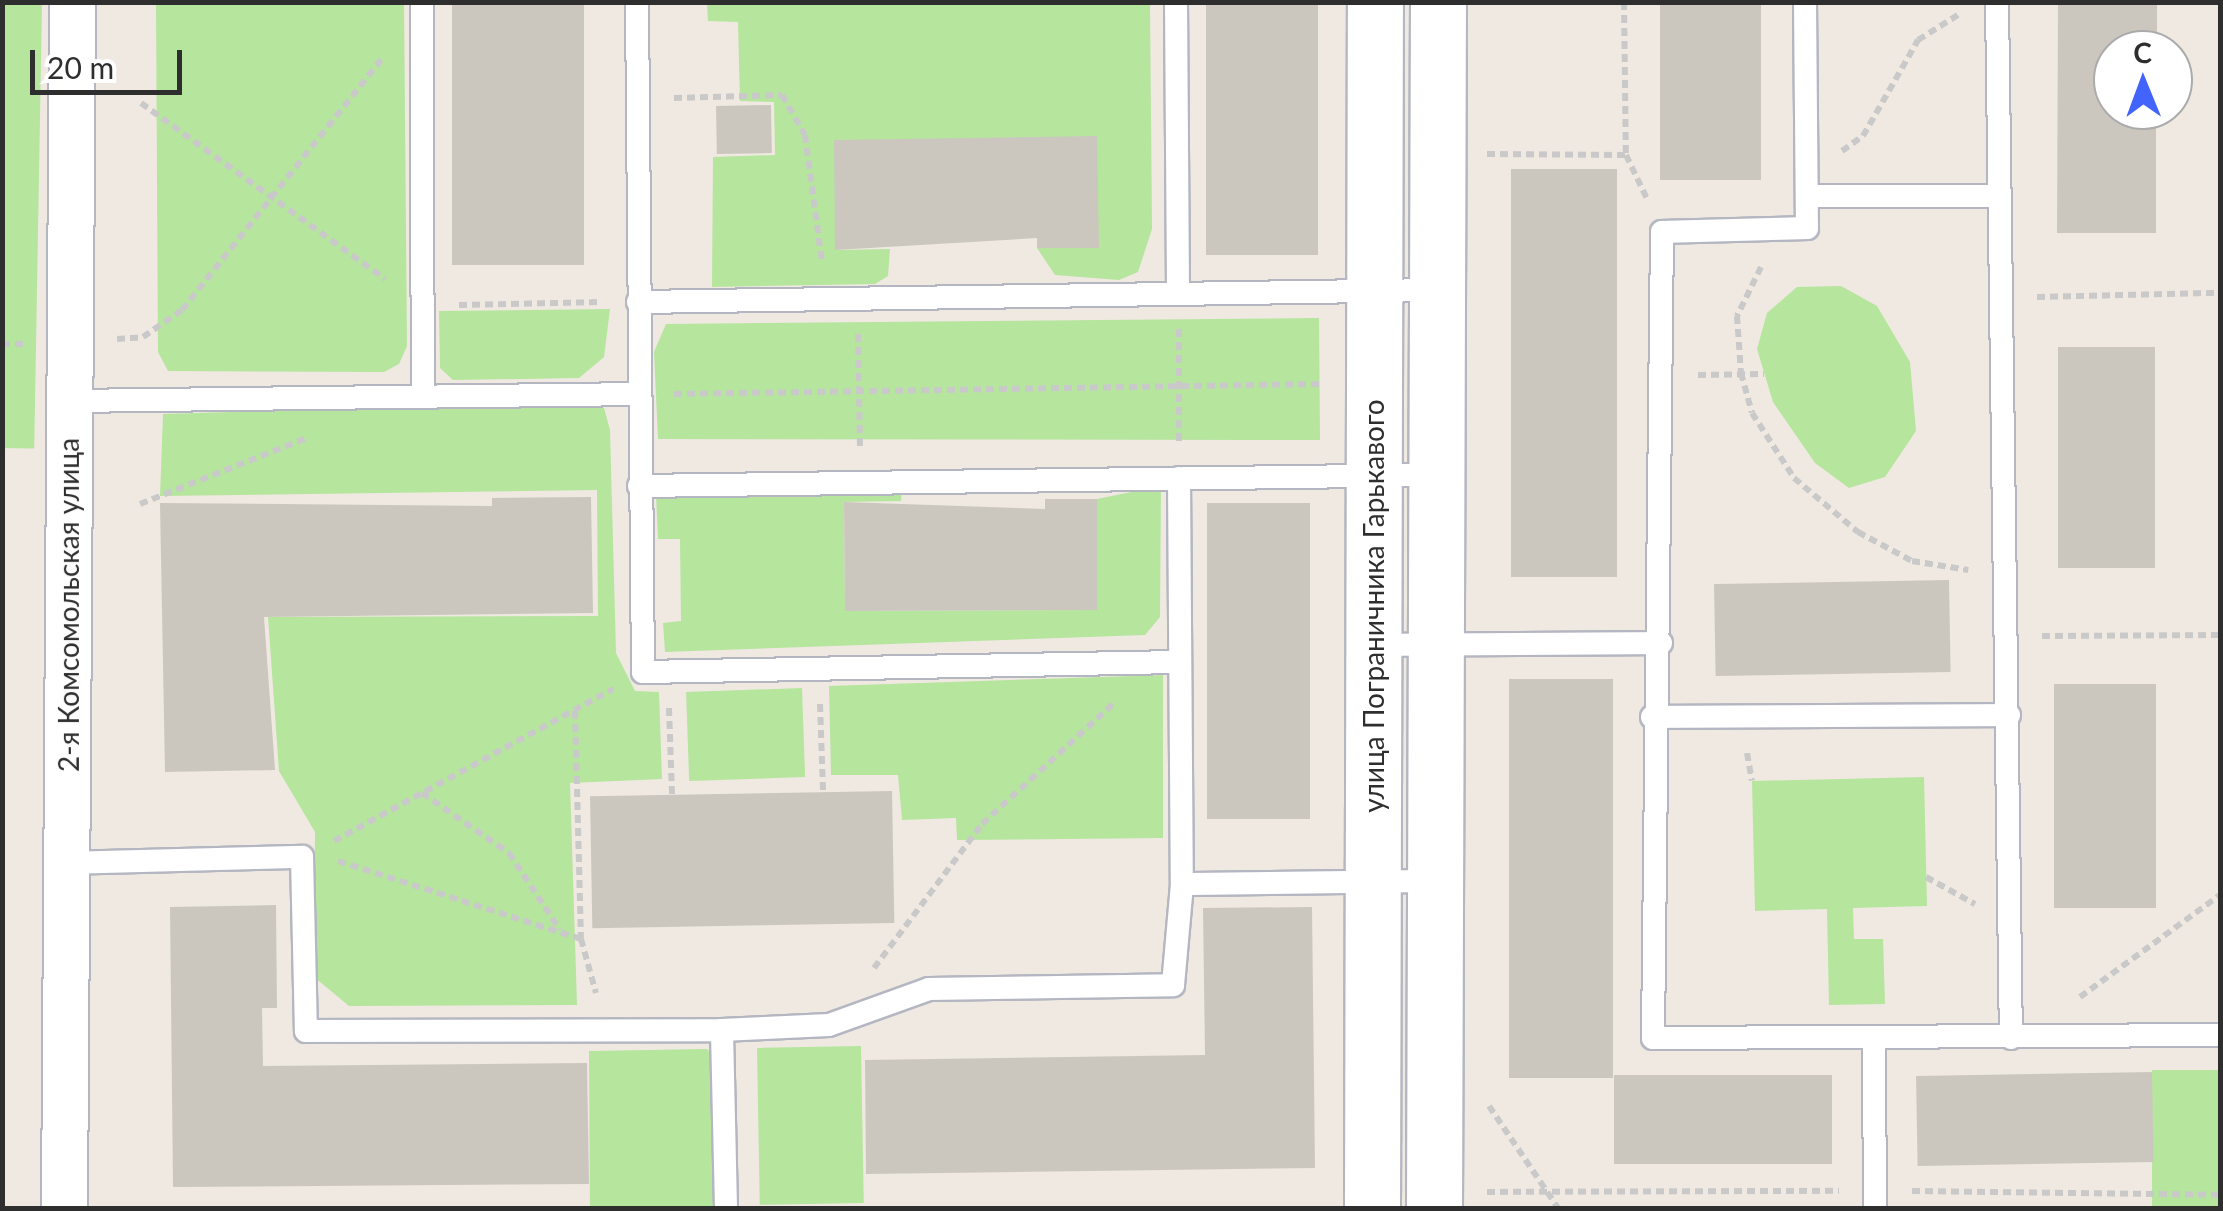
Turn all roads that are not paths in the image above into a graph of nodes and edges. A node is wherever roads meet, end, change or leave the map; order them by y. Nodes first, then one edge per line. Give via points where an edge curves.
1 (72, 2) edge
2 (638, 2) edge
3 (1176, 2) edge
4 (1375, 2) edge
5 (1438, 2) edge
6 (1805, 2) edge
7 (1997, 2) edge
8 (422, 5) edge
9 (1806, 185) junction
10 (1996, 196) junction
11 (1374, 289) junction
12 (1437, 290) junction
13 (1178, 292) junction
14 (638, 302) junction
15 (647, 394) junction
16 (423, 397) junction
17 (70, 401) junction
18 (1374, 474) junction
19 (1436, 475) junction
20 (1179, 478) junction
21 (640, 486) junction
22 (1661, 643) junction
23 (1436, 644) junction
24 (1373, 645) junction
25 (1180, 662) junction
26 (2009, 715) junction
27 (1652, 717) junction
28 (66, 863) junction
29 (1435, 881) junction
30 (1373, 883) junction
31 (1182, 884) junction
32 (722, 1030) junction
33 (2220, 1036) edge
34 (2011, 1038) junction
35 (1874, 1039) junction
36 (64, 1208) edge
37 (726, 1208) edge
38 (1372, 1208) edge
39 (1434, 1208) edge
40 (1875, 1208) edge

1 - 17 street, 2-я Комсомольская улица
2 - 14 lane
3 - 13 lane
4 - 11 street, улица Пограничника Гарькавого
5 - 12 street
6 - 9 lane
7 - 10 lane
8 - 16 lane
9 - 10 lane
9 - 22 lane via 1807,228 1662,232
10 - 26 lane via 1999,636
11 - 12 lane
11 - 13 lane
11 - 18 street, улица Пограничника Гарькавого
12 - 19 street
13 - 14 lane
14 - 15 lane
15 - 16 lane
15 - 21 lane
16 - 17 lane
17 - 28 street, 2-я Комсомольская улица
18 - 19 lane
18 - 20 lane
18 - 24 street, улица Пограничника Гарькавого
19 - 23 street
20 - 21 lane
20 - 25 lane
21 - 25 lane via 643,672
22 - 23 lane
22 - 27 lane
23 - 24 lane
23 - 29 street
24 - 30 street, улица Пограничника Гарькавого
25 - 31 lane
26 - 27 lane
26 - 34 lane
27 - 35 lane via 1653,1038
28 - 32 lane via 308,854 306,1031
28 - 36 street, 2-я Комсомольская улица
29 - 30 lane
29 - 39 street
30 - 31 lane
30 - 38 street, улица Пограничника Гарькавого
31 - 32 lane via 1173,985 929,989 829,1025
32 - 37 lane
33 - 34 lane
34 - 35 lane
35 - 40 lane

